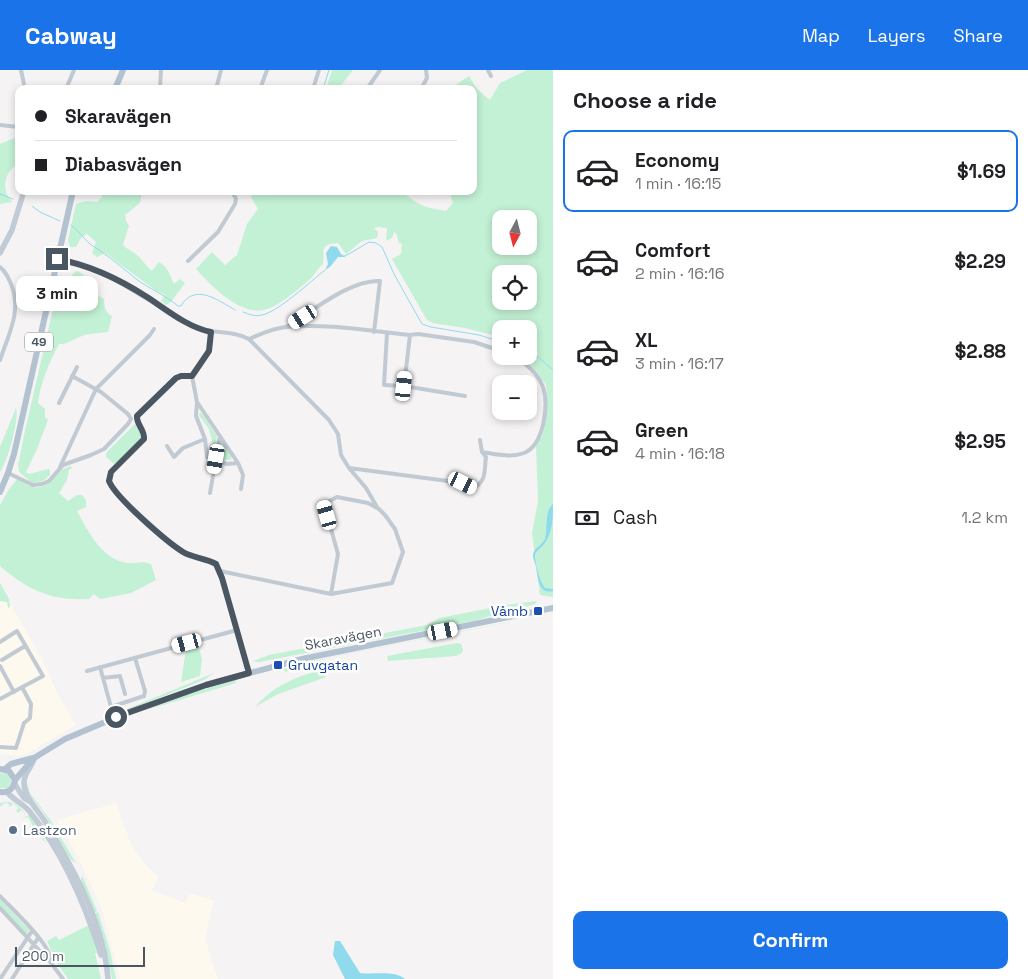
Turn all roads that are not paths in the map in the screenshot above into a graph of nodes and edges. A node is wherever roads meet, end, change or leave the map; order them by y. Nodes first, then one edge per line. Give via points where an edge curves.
1 (21, 70) edge
2 (74, 70) edge
3 (124, 70) edge
4 (161, 70) edge
5 (221, 70) edge
6 (267, 70) edge
7 (319, 70) edge
8 (380, 70) edge
9 (426, 70) edge
10 (488, 70) edge
11 (492, 76) dead end
12 (24, 85) edge
13 (68, 85) edge
14 (117, 85) edge
15 (160, 85) edge
16 (217, 85) edge
17 (261, 85) edge
18 (314, 85) edge
19 (370, 85) edge
20 (424, 85) edge
21 (0, 125) edge
22 (15, 127) edge
23 (24, 195) edge
24 (72, 195) edge
25 (234, 195) edge
26 (0, 253) edge
27 (57, 259) junction
28 (188, 261) dead end
29 (0, 267) edge
30 (286, 327) junction
31 (154, 328) dead end
32 (211, 332) junction
33 (374, 332) junction
34 (387, 333) junction
35 (410, 335) junction
36 (250, 339) junction
37 (492, 348) edge
38 (0, 360) edge
39 (527, 365) edge
40 (77, 367) dead end
41 (72, 376) junction
42 (192, 376) junction
43 (404, 386) junction
44 (96, 389) junction
45 (465, 396) dead end
46 (198, 402) junction
47 (59, 403) dead end
48 (220, 436) junction
49 (204, 439) junction
50 (480, 440) dead end
51 (167, 446) dead end
52 (482, 452) junction
53 (216, 459) junction
54 (238, 463) junction
55 (60, 467) junction
56 (350, 468) junction
57 (8, 473) junction
58 (241, 488) dead end
59 (0, 492) edge
60 (210, 493) dead end
61 (379, 508) junction
62 (220, 572) junction
63 (331, 594) junction
64 (553, 608) edge
65 (237, 630) junction
66 (0, 642) edge
67 (25, 646) junction
68 (135, 658) junction
69 (1, 662) edge
70 (100, 667) junction
71 (87, 671) dead end
72 (249, 673) junction
73 (103, 678) junction
74 (22, 687) junction
75 (14, 692) junction
76 (125, 694) dead end
77 (0, 699) edge
78 (0, 747) edge
79 (34, 758) junction
80 (3, 769) edge
81 (15, 782) junction
82 (2, 793) edge
83 (31, 802) junction
84 (0, 896) edge
85 (0, 908) edge
86 (32, 931) junction
87 (27, 938) junction
88 (38, 938) junction
89 (34, 945) junction
90 (51, 963) junction
91 (2, 976) edge
92 (12, 979) edge
93 (63, 979) edge
94 (108, 979) edge

1 - 12 street
2 - 13 street
3 - 14 main road
4 - 15 street
5 - 16 street
6 - 17 street
7 - 18 street
8 - 19 street
9 - 20 street
10 - 11 street
21 - 22 street
23 - 26 main road
24 - 27 main road, 49
25 - 28 street via 235,204 221,227
27 - 32 street via 107,275 189,324
27 - 57 main road, 49
29 - 38 street via 16,295 16,314
30 - 33 street
30 - 33 street via 354,285 380,280
30 - 36 street
31 - 44 street
32 - 36 street via 238,334
32 - 42 street via 209,351
33 - 34 street
34 - 35 street
34 - 43 street via 384,385
35 - 37 street via 474,342
35 - 43 street
36 - 56 street via 329,420 338,434 341,455
39 - 52 street via 542,386 544,409 539,438 530,450 519,454
40 - 41 street
41 - 44 street
41 - 47 street
42 - 46 street
42 - 62 street via 176,378 140,412 136,418 144,439 111,472 109,479 111,486 138,514 175,546 216,564
43 - 45 street
44 - 55 street
44 - 55 street via 131,418 104,448
46 - 48 street
46 - 49 street via 196,416
48 - 53 street
48 - 54 street
49 - 51 street via 182,448 174,456
49 - 53 street via 207,456
50 - 52 street
52 - 56 street via 486,457 484,476 481,484 474,488 463,483
53 - 54 street via 227,464
53 - 60 street
54 - 58 street via 243,475
55 - 57 street via 49,481 36,486
56 - 61 street
57 - 59 main road, 49
61 - 63 street via 396,529 403,552 392,583
61 - 63 street via 337,497 324,504 338,554
62 - 63 street
62 - 65 street
64 - 72 main road, Skaravägen via 302,659
65 - 68 street
65 - 72 street
66 - 67 street via 17,631
67 - 69 street
67 - 74 street via 43,676
68 - 70 street
68 - 73 street via 146,691 144,696 111,707
69 - 75 street
70 - 71 street
70 - 73 street
72 - 79 main road, Skaravägen via 129,712 65,739
73 - 76 street via 120,676
74 - 75 street
74 - 78 street via 31,704 30,718 24,723 16,748
75 - 77 street
79 - 80 main road, Skaravägen
79 - 81 main road, Skaravägen
79 - 83 main road via 24,782
80 - 81 main road
81 - 82 main road, Skaravägen via 12,789
81 - 83 main road via 24,798
82 - 94 main road via 22,804 57,852 71,877
83 - 94 main road via 86,897
84 - 86 street
85 - 87 street
86 - 87 street
86 - 88 street
87 - 89 street
87 - 91 street
88 - 89 street
88 - 90 street via 51,956
89 - 90 street
89 - 92 street
90 - 93 street

